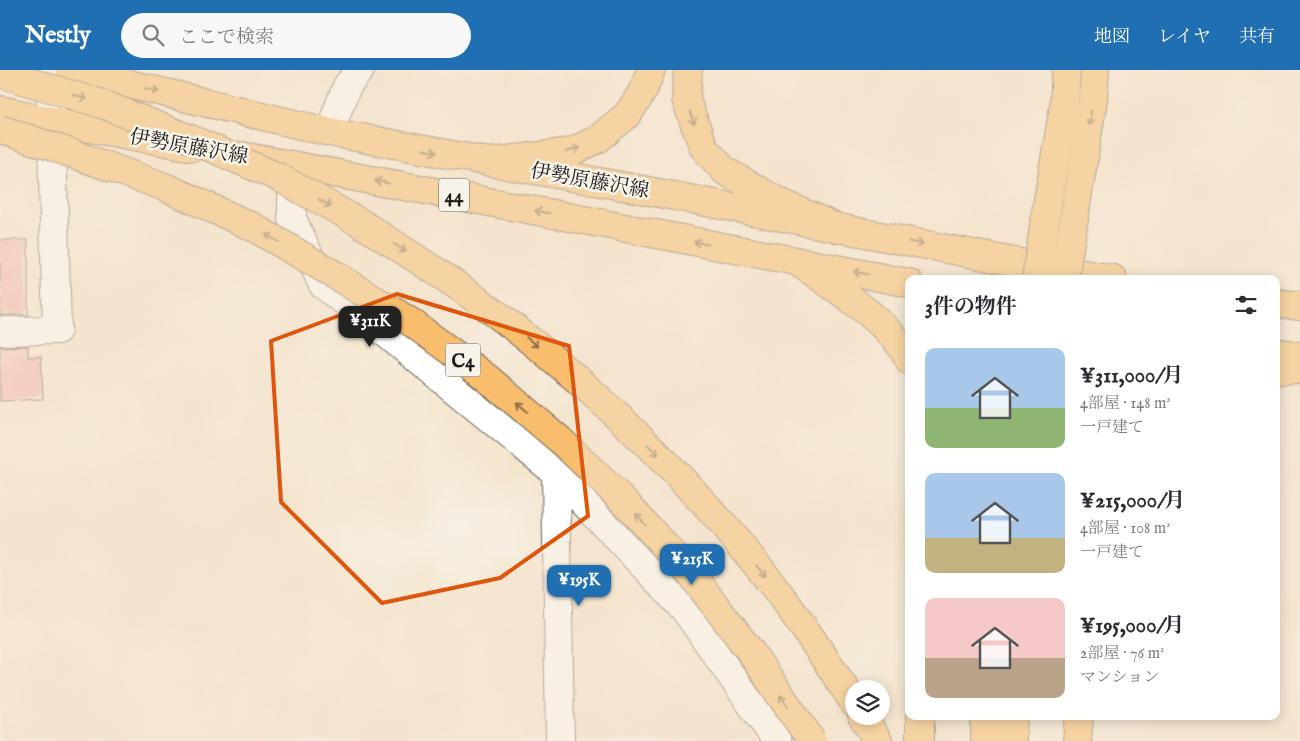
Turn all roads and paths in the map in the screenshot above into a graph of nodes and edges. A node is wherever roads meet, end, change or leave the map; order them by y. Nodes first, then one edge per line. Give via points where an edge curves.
1 (50, 70) edge
2 (70, 70) edge
3 (360, 70) edge
4 (650, 70) edge
5 (688, 70) edge
6 (1066, 70) edge
7 (1096, 70) edge
8 (0, 73) edge
9 (0, 110) edge
10 (50, 121) junction
11 (0, 130) edge
12 (328, 132) junction
13 (490, 162) junction
14 (292, 165) junction
15 (839, 228) junction
16 (798, 262) junction
17 (1037, 275) edge
18 (1065, 275) edge
19 (1090, 275) edge
20 (905, 281) edge
21 (1280, 304) edge
22 (1300, 306) edge
23 (0, 331) edge
24 (1280, 353) edge
25 (905, 354) edge
26 (1300, 356) edge
27 (1300, 369) edge
28 (1280, 370) edge
29 (556, 473) junction
30 (845, 690) edge
31 (920, 720) edge
32 (985, 720) edge
33 (1013, 720) edge
34 (1079, 720) edge
35 (868, 725) edge
36 (560, 741) edge
37 (776, 741) edge
38 (812, 741) edge
39 (878, 741) edge
40 (920, 741) edge
41 (985, 741) edge
42 (1012, 741) edge
43 (1077, 741) edge

1 - 10 street
2 -> 12 main road, 伊勢原藤沢線 / 44
3 - 12 street via 347,86
13 -> 4 main road via 571,152 598,139 627,115 644,88
5 -> 15 main road via 686,99 694,122 704,148 725,171 777,201
6 - 17 main road, bridge via 1064,106
7 -> 18 main road, bridge
8 -> 30 main road, bridge via 102,104 278,177 359,222 512,325 581,382 717,517 775,588
9 - 10 main road, 伊勢原藤沢線 / 44
10 - 14 main road, 伊勢原藤沢線 / 44
10 - 23 street via 57,330
38 -> 11 main road, C4, bridge via 750,651 694,578 619,496 486,377 412,323 253,228 165,187
12 -> 13 main road, 伊勢原藤沢線 / 44
13 - 15 main road, 伊勢原藤沢線 / 44
16 -> 14 main road, 伊勢原藤沢線 / 44
14 - 29 street via 292,218 322,285 373,322
15 -> 19 main road, 伊勢原藤沢線 / 44
20 -> 16 main road, 伊勢原藤沢線 / 44
16 - 25 main road via 865,310 895,338
21 - 22 main road
24 - 26 main road
27 - 28 main road
29 - 36 street
29 - 37 street via 685,610
31 - 40 main road
32 - 41 main road
33 - 42 main road
34 - 43 main road
35 - 39 main road

